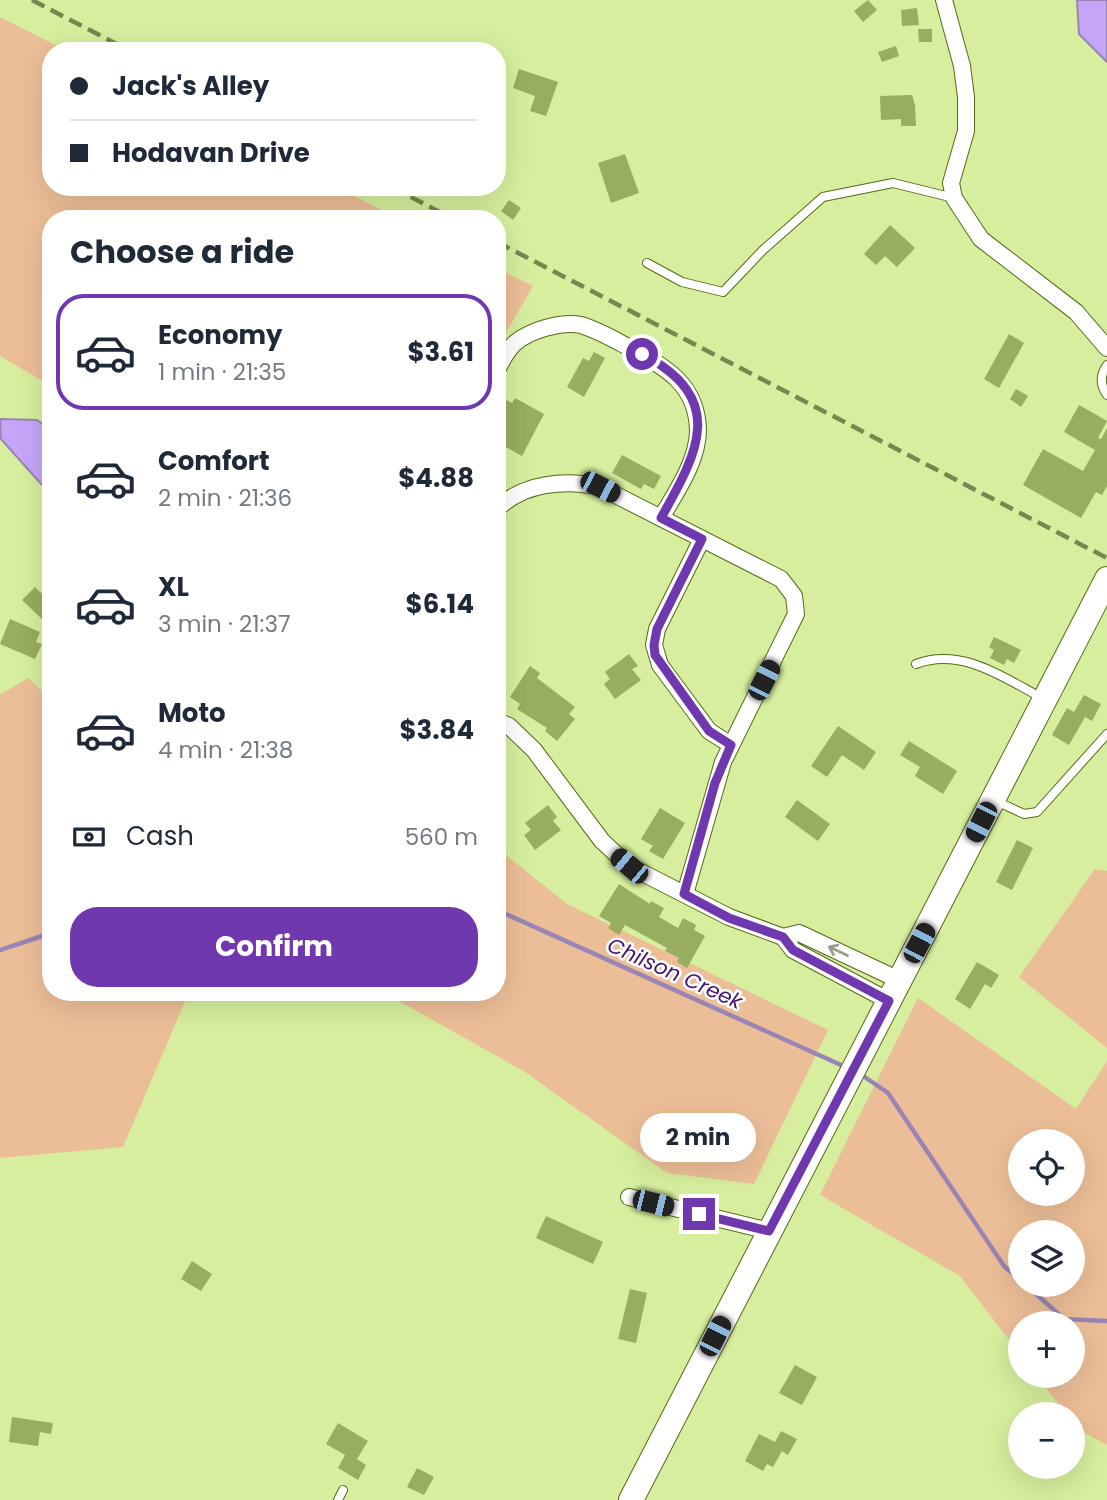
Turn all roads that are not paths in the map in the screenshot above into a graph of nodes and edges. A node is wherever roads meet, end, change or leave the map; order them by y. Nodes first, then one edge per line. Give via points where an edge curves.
1 (944, 0) edge
2 (954, 198) junction
3 (648, 263) dead end
4 (1107, 348) edge
5 (506, 353) edge
6 (1107, 365) edge
7 (1107, 395) edge
8 (506, 501) edge
9 (661, 518) junction
10 (702, 539) junction
11 (1107, 579) edge
12 (916, 664) dead end
13 (1045, 699) junction
14 (506, 725) edge
15 (1107, 734) edge
16 (731, 745) junction
17 (993, 800) junction
18 (684, 894) junction
19 (783, 937) junction
20 (894, 991) junction
21 (629, 1197) dead end
22 (769, 1231) junction
23 (343, 1490) dead end
24 (338, 1500) edge
25 (631, 1500) edge

1 - 2 street via 966,97 966,131 951,183
2 - 3 lane via 893,183 822,197 723,292 682,282
2 - 4 street via 981,239 1076,312
5 - 9 street via 524,337 552,327 581,325 671,371 691,395 698,432 693,457
6 - 7 lane via 1101,380
8 - 9 street via 528,490 576,482 600,487
9 - 10 street
10 - 16 street via 657,629 654,645 660,665 709,731
10 - 16 street via 781,579 796,606
11 - 13 main road
12 - 13 lane via 944,658 965,660
13 - 17 main road
14 - 18 street via 534,750 617,856
15 - 17 lane via 1037,812 1024,814
16 - 18 street via 715,783
17 - 20 main road
18 - 19 street via 729,918
19 - 20 street via 793,950
20 -> 19 street via 799,933
20 - 22 main road
21 - 22 street
22 - 25 main road
23 - 24 lane

